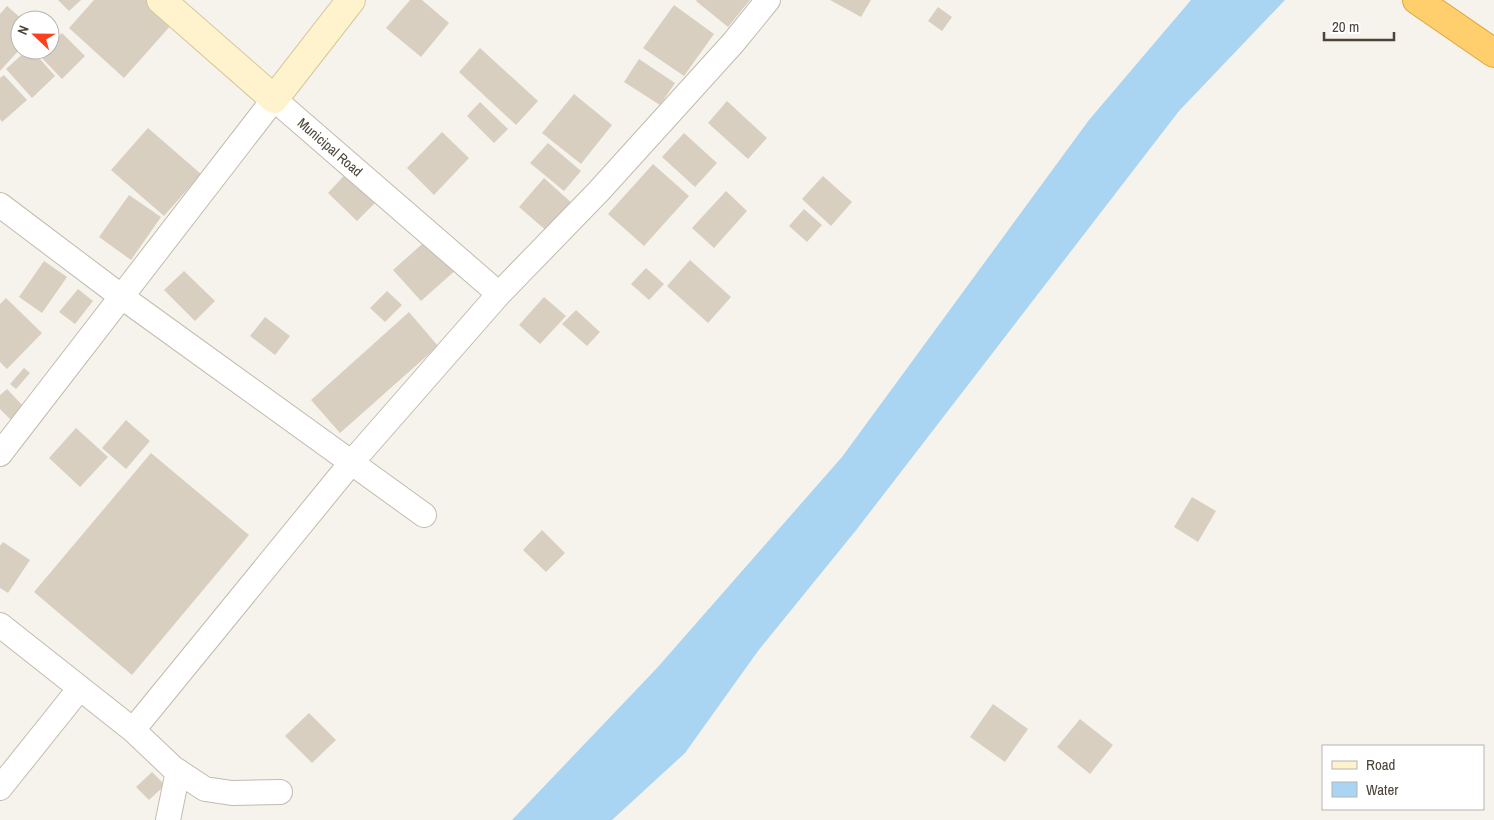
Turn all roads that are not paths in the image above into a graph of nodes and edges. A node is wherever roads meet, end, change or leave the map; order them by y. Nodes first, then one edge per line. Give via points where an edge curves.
1 (161, 0) edge
2 (351, 0) edge
3 (768, 0) edge
4 (1425, 6) edge
5 (1494, 53) edge
6 (274, 99) junction
7 (0, 205) edge
8 (499, 294) junction
9 (122, 297) junction
10 (0, 454) edge
11 (351, 462) junction
12 (424, 515) dead end
13 (0, 625) edge
14 (80, 688) junction
15 (133, 730) junction
16 (178, 771) junction
17 (0, 788) edge
18 (280, 792) dead end
19 (168, 820) edge

1 - 6 street, Municipal Road
2 - 6 street
3 - 8 street via 598,191
4 - 5 highway
6 - 8 street, Municipal Road
6 - 9 street
7 - 9 street
8 - 11 street
9 - 10 street
9 - 11 street
11 - 12 street
11 - 15 street
13 - 14 street
14 - 15 street
14 - 17 street
15 - 16 street
16 - 18 street via 211,790
16 - 19 street

